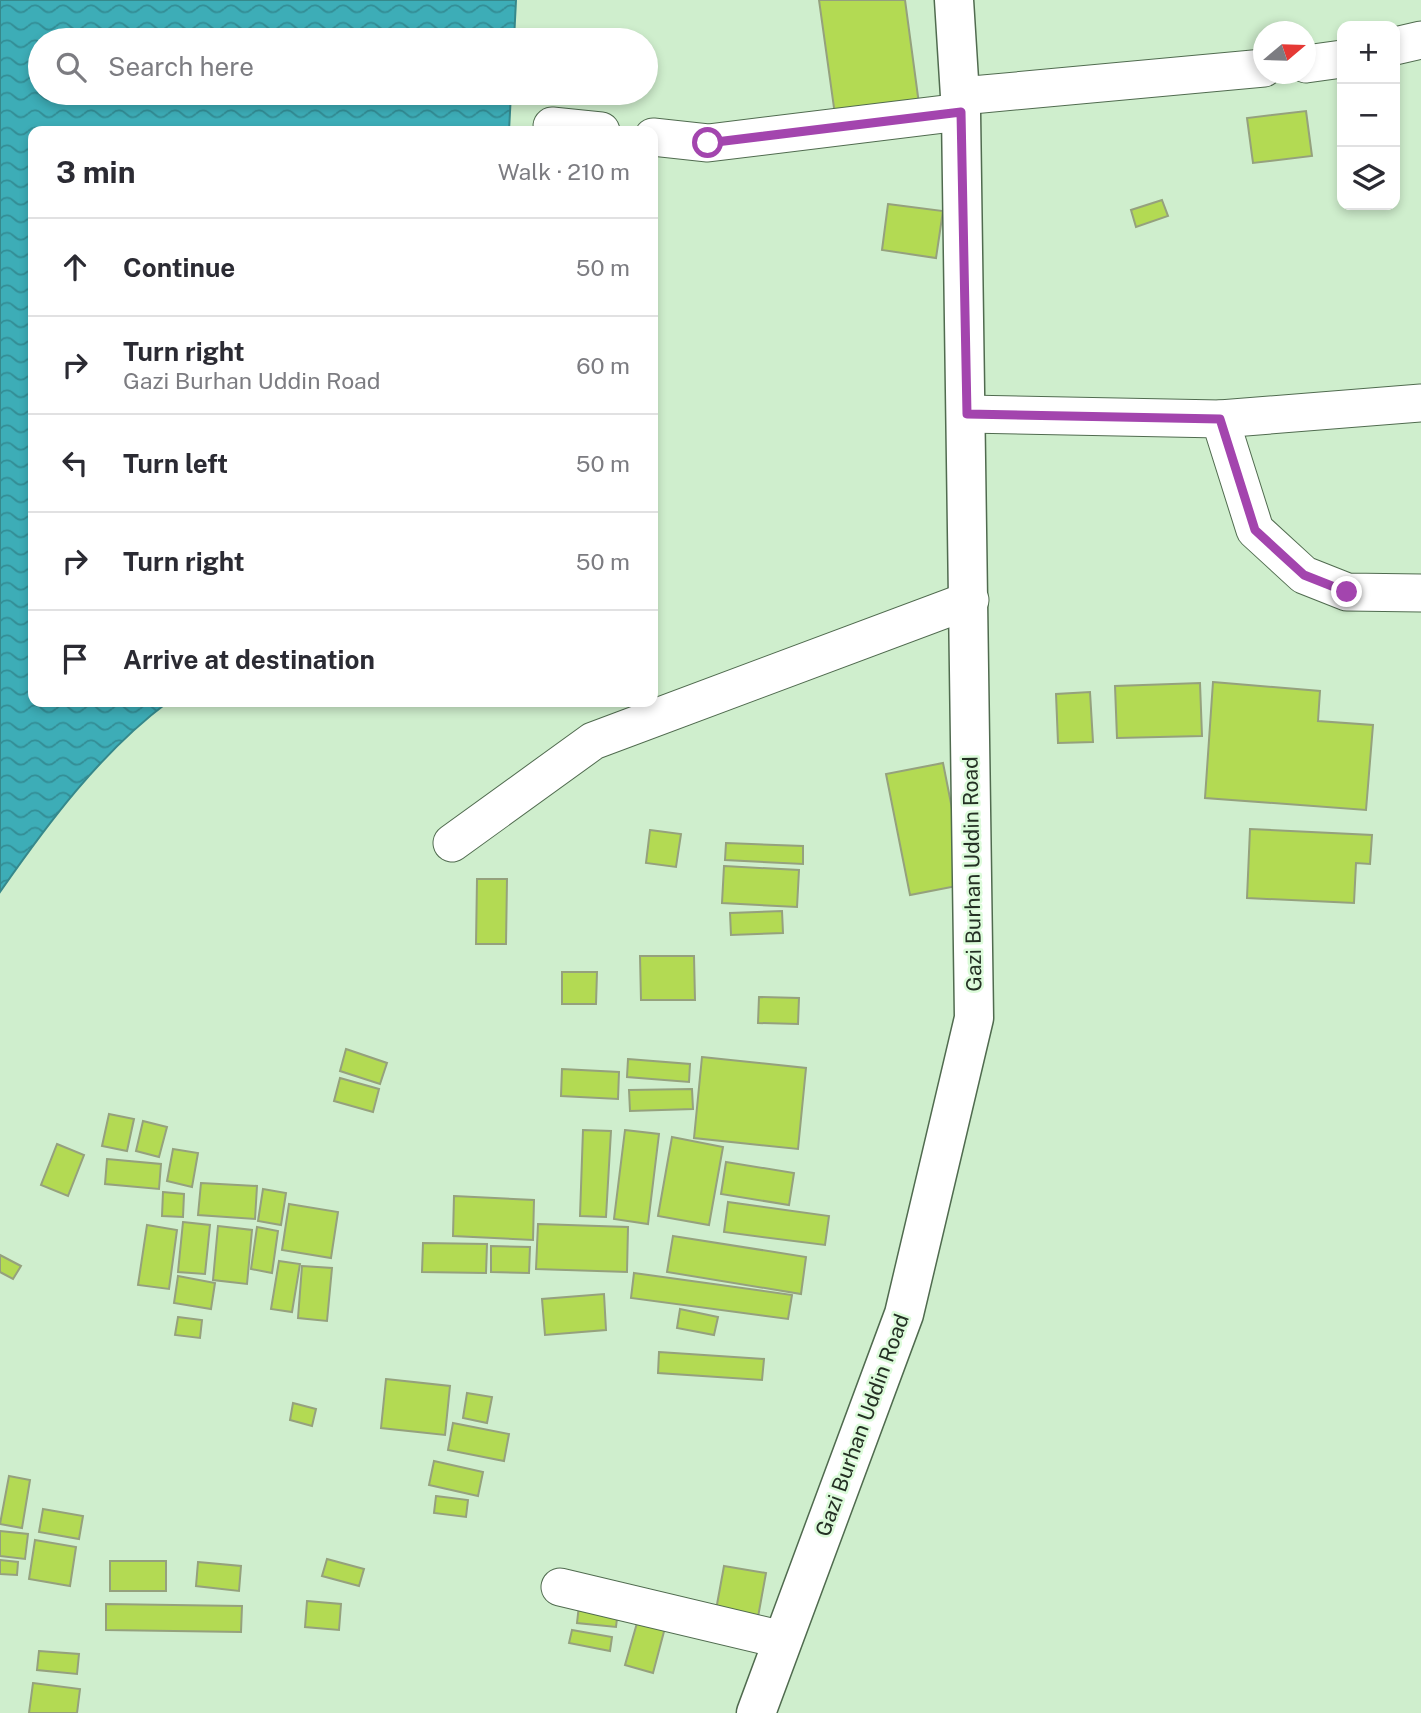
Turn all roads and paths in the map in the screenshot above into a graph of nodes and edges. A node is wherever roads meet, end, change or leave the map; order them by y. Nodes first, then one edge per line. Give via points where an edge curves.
1 (954, 0) edge
2 (1421, 40) edge
3 (1400, 45) edge
4 (1337, 60) edge
5 (1316, 63) edge
6 (1253, 69) edge
7 (961, 104) junction
8 (658, 138) edge
9 (1421, 402) edge
10 (967, 414) junction
11 (1220, 419) junction
12 (1421, 593) edge
13 (970, 600) junction
14 (453, 843) dead end
15 (560, 1587) dead end
16 (783, 1640) junction
17 (756, 1713) edge

1 - 7 street, Gazi Burhan Uddin Road
2 - 3 street
4 - 5 street
6 - 7 street
7 - 8 street via 708,143
7 - 10 street, Gazi Burhan Uddin Road
9 - 11 street
10 - 11 street
10 - 13 street, Gazi Burhan Uddin Road
11 - 12 street via 1255,530 1304,575 1347,592
13 - 14 street via 593,741
13 - 16 street, Gazi Burhan Uddin Road via 974,1018 904,1314
15 - 16 street
16 - 17 street, Gazi Burhan Uddin Road

